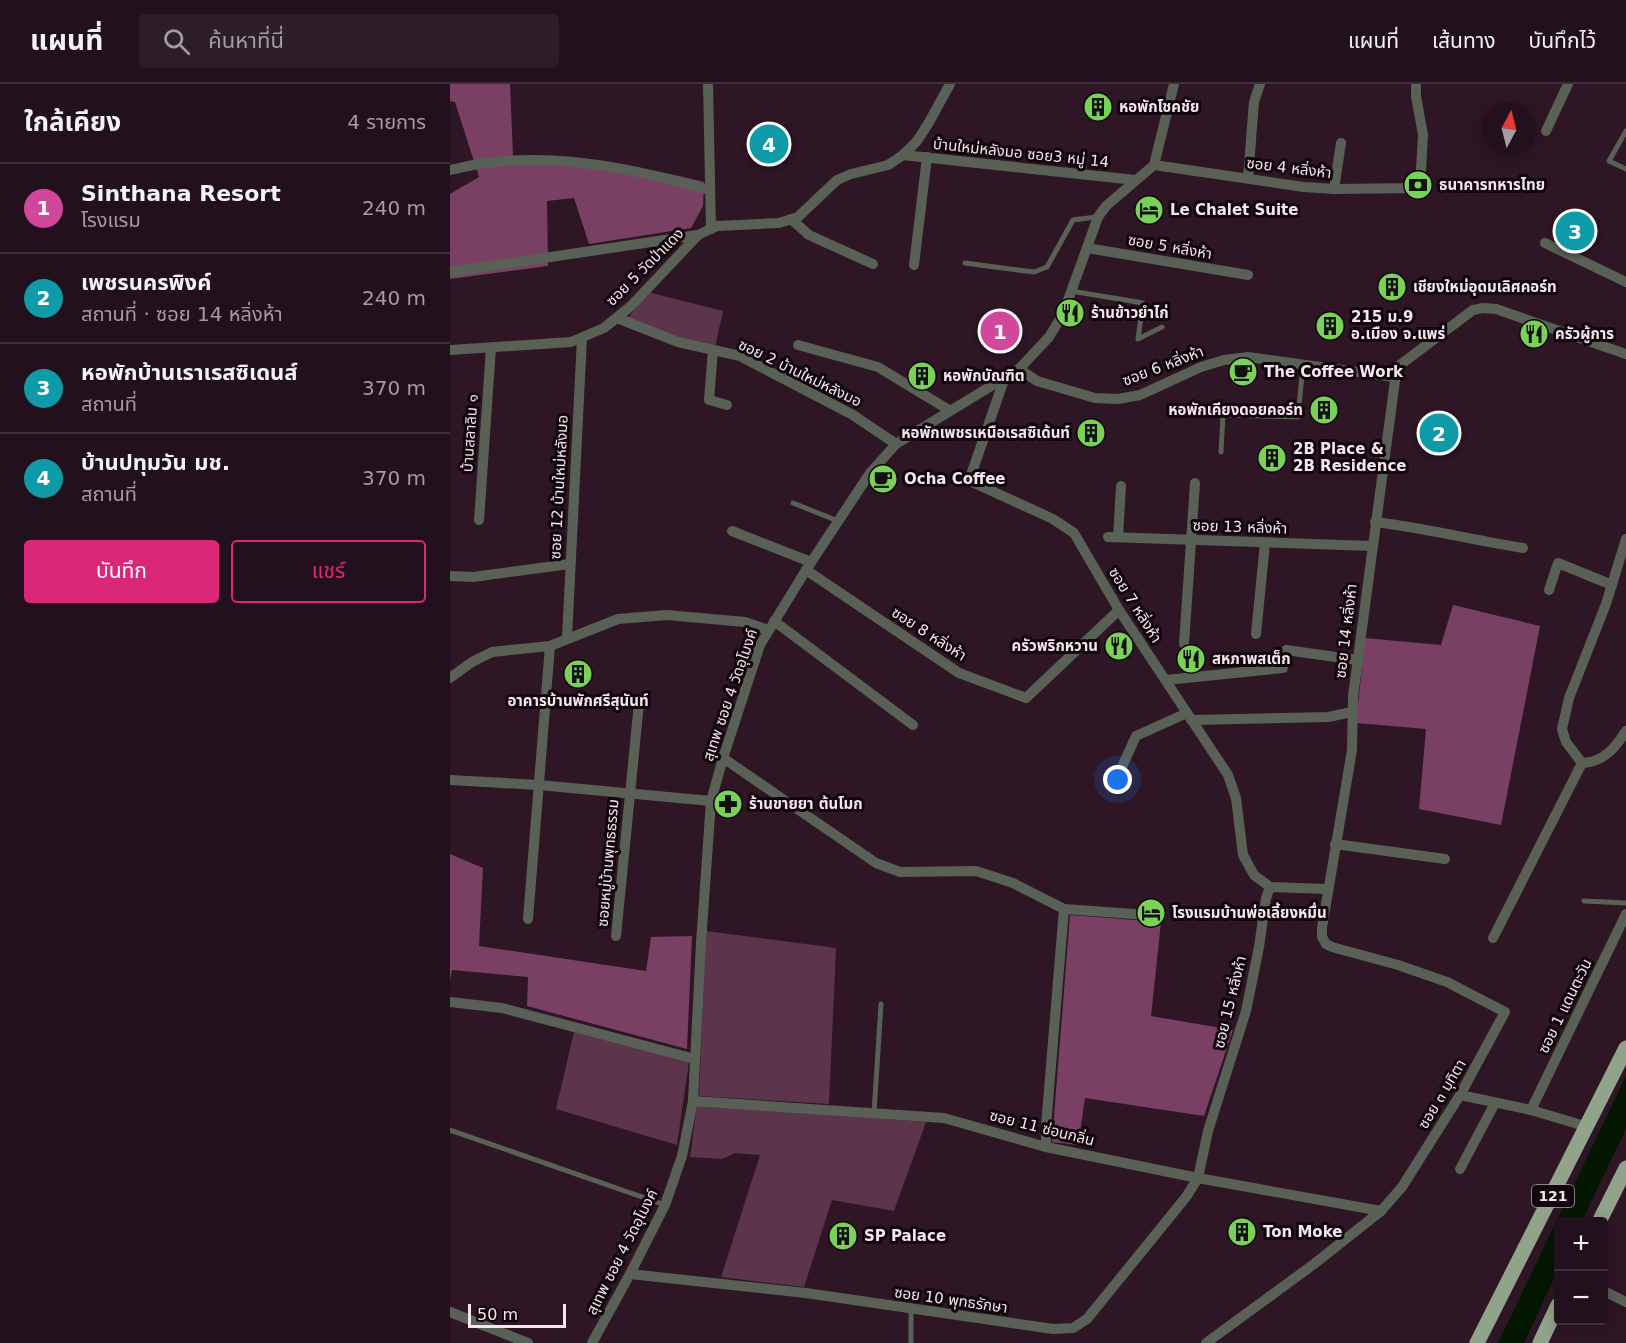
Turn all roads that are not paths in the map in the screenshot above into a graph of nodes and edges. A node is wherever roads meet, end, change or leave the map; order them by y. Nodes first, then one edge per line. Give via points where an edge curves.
1 (708, 84) edge
2 (950, 84) edge
3 (1174, 84) edge
4 (1260, 84) edge
5 (1416, 84) edge
6 (1568, 84) edge
7 (1546, 131) dead end
8 (1626, 131) edge
9 (1341, 143) dead end
10 (903, 154) junction
11 (927, 157) junction
12 (1154, 165) junction
13 (1626, 169) edge
14 (450, 170) edge
15 (1248, 178) junction
16 (1135, 180) junction
17 (1334, 189) junction
18 (710, 190) junction
19 (1098, 217) junction
20 (791, 219) junction
21 (711, 229) junction
22 (698, 235) junction
23 (1545, 243) dead end
24 (1087, 248) junction
25 (965, 263) dead end
26 (873, 264) dead end
27 (914, 265) dead end
28 (450, 272) edge
29 (1248, 275) dead end
30 (1626, 282) edge
31 (1071, 291) junction
32 (617, 318) junction
33 (1162, 327) dead end
34 (582, 338) junction
35 (798, 345) dead end
36 (491, 348) junction
37 (450, 350) edge
38 (713, 350) junction
39 (1626, 354) edge
40 (1303, 364) junction
41 (1019, 369) junction
42 (1005, 377) junction
43 (1394, 377) junction
44 (727, 405) dead end
45 (949, 410) junction
46 (896, 444) junction
47 (1221, 452) dead end
48 (1195, 483) dead end
49 (1121, 486) dead end
50 (793, 503) dead end
51 (479, 520) dead end
52 (838, 521) junction
53 (1375, 522) junction
54 (732, 531) dead end
55 (1626, 539) edge
56 (1191, 540) junction
57 (1265, 543) junction
58 (1372, 546) junction
59 (1523, 548) dead end
60 (570, 564) junction
61 (808, 566) junction
62 (450, 576) edge
63 (1612, 585) junction
64 (1549, 590) dead end
65 (1119, 610) junction
66 (771, 625) junction
67 (1256, 634) dead end
68 (567, 639) junction
69 (1184, 644) dead end
70 (550, 646) junction
71 (1357, 660) junction
72 (450, 678) edge
73 (1166, 680) junction
74 (639, 703) dead end
75 (1352, 712) junction
76 (1189, 717) junction
77 (913, 725) dead end
78 (1626, 731) edge
79 (723, 758) junction
80 (1582, 763) junction
81 (450, 780) edge
82 (1115, 782) dead end
83 (538, 785) junction
84 (630, 794) junction
85 (711, 801) junction
86 (1335, 844) junction
87 (1445, 859) dead end
88 (1270, 887) junction
89 (1327, 889) junction
90 (1584, 901) dead end
91 (1626, 903) edge
92 (1064, 909) junction
93 (1626, 914) edge
94 (1161, 916) dead end
95 (528, 919) dead end
96 (616, 936) dead end
97 (1493, 938) dead end
98 (450, 1002) edge
99 (881, 1004) dead end
100 (1626, 1048) edge
101 (694, 1059) junction
102 (1460, 1095) junction
103 (693, 1101) junction
104 (1495, 1102) junction
105 (1531, 1110) junction
106 (874, 1113) junction
107 (1588, 1127) junction
108 (450, 1130) edge
109 (1046, 1147) junction
110 (1626, 1168) edge
111 (1460, 1169) dead end
112 (1198, 1178) junction
113 (665, 1205) junction
114 (1381, 1211) junction
115 (1601, 1217) edge
116 (630, 1274) junction
117 (1608, 1293) edge
118 (1626, 1302) edge
119 (911, 1309) junction
120 (450, 1312) edge
121 (1554, 1313) edge
122 (528, 1343) edge
123 (592, 1343) edge
124 (910, 1343) edge
125 (1206, 1343) edge
126 (1478, 1343) edge
127 (1540, 1343) edge

1 - 18 street
2 - 10 street, ซอย 5 วัดป่าแดง via 917,141
3 - 12 street
4 - 15 street via 1254,102
5 - 17 street, ซอย 4 หลิ่งห้า via 1423,135 1420,188
6 - 7 street
8 - 13 lane via 1609,160
9 - 17 street
10 - 11 street, บ้านใหม่หลังมอ ซอย3 หมู่ 14
10 - 20 street, ซอย 5 วัดป่าแดง via 888,165 837,180 798,217
11 - 16 street, บ้านใหม่หลังมอ ซอย3 หมู่ 14
11 - 27 street
12 - 15 street, ซอย 4 หลิ่งห้า
12 - 16 street, สุเทพ ซอย 4 วัดอุโมงค์
14 - 18 street via 541,160 603,165
15 - 17 street, ซอย 4 หลิ่งห้า
16 - 19 street, สุเทพ ซอย 4 วัดอุโมงค์
18 - 21 street
19 - 24 street, สุเทพ ซอย 4 วัดอุโมงค์
19 - 25 lane via 1073,220 1047,267 1034,273
20 - 21 street, ซอย 5 วัดป่าแดง
20 - 26 street via 809,235
21 - 22 street, ซอย 5 วัดป่าแดง
22 - 28 street
22 - 32 street, ซอย 5 วัดป่าแดง
23 - 30 street
24 - 29 street, ซอย 5 หลิ่งห้า
24 - 31 street, สุเทพ ซอย 4 วัดอุโมงค์
31 - 33 lane via 1143,303 1138,339
31 - 41 street, สุเทพ ซอย 4 วัดอุโมงค์ via 1049,338
32 - 34 street, ซอย 5 วัดป่าแดง
32 - 38 street, ซอย 2 บ้านใหม่หลังมอ via 678,342
34 - 36 street, ซอย 5 วัดป่าแดง
34 - 60 street, ซอย 12 บ้านใหม่หลังมอ
35 - 45 street via 878,367
36 - 37 street, ซอย 5 วัดป่าแดง
36 - 51 street, บ้านสลาลิน ๑
38 - 44 street via 708,400
38 - 46 street, ซอย 2 บ้านใหม่หลังมอ via 740,356 853,415
39 - 43 street via 1484,308 1473,310 1400,365
40 - 41 street, ซอย 6 หลิ่งห้า via 1248,357 1224,360 1140,395 1118,399 1095,398 1037,381
40 - 43 street, ซอย 6 หลิ่งห้า
40 - 47 lane via 1298,417 1222,414
41 - 42 street, สุเทพ ซอย 4 วัดอุโมงค์
42 - 45 street, สุเทพ ซอย 4 วัดอุโมงค์
42 - 65 street, ซอย 7 หลิ่งห้า via 971,475 972,482 1074,533
43 - 53 street, ซอย 14 หลิ่งห้า
45 - 46 street, สุเทพ ซอย 4 วัดอุโมงค์
46 - 52 street, สุเทพ ซอย 4 วัดอุโมงค์ via 870,473
48 - 56 street
49 - 56 street, ซอย 13 หลิ่งห้า via 1113,537
50 - 52 lane
52 - 61 street, สุเทพ ซอย 4 วัดอุโมงค์
53 - 58 street, ซอย 14 หลิ่งห้า
53 - 59 street
54 - 61 street
55 - 63 street
56 - 57 street, ซอย 13 หลิ่งห้า
56 - 69 street
57 - 58 street, ซอย 13 หลิ่งห้า
57 - 67 street
58 - 71 street, ซอย 14 หลิ่งห้า
60 - 62 street via 473,577
60 - 68 street, ซอย 12 บ้านใหม่หลังมอ
61 - 65 street, ซอย 8 หลิ่งห้า via 959,673 1026,698
61 - 66 street, สุเทพ ซอย 4 วัดอุโมงค์
63 - 64 street via 1558,563
63 - 80 street via 1569,698 1562,729 1566,742
65 - 73 street, ซอย 7 หลิ่งห้า
66 - 68 street via 667,615 618,620
66 - 77 street
66 - 79 street, สุเทพ ซอย 4 วัดอุโมงค์ via 760,645
68 - 70 street
70 - 72 street via 492,652
70 - 83 street
71 - 73 street via 1286,650 1283,668
71 - 75 street, ซอย 14 หลิ่งห้า
73 - 76 street, ซอย 7 หลิ่งห้า
74 - 84 street, ซอยหมู่บ้านพุทธธรรม
75 - 76 street via 1328,717
75 - 86 street, ซอย 14 หลิ่งห้า via 1352,750
76 - 82 street via 1136,736
76 - 88 street, ซอย 7 หลิ่งห้า via 1228,775 1236,798 1243,855 1254,875
78 - 80 street via 1601,759
79 - 85 street, สุเทพ ซอย 4 วัดอุโมงค์
79 - 92 street via 876,863 900,872 976,871 1012,883
80 - 97 street
81 - 83 street, ซอยหมู่บ้านพุทธธรรม
83 - 84 street, ซอยหมู่บ้านพุทธธรรม
83 - 95 street
84 - 85 street, ซอยหมู่บ้านพุทธธรรม
84 - 96 street, ซอยหมู่บ้านพุทธธรรม
85 - 101 street, สุเทพ ซอย 4 วัดอุโมงค์
86 - 87 street
86 - 89 street, ซอย 14 หลิ่งห้า
88 - 89 street
88 - 112 street, ซอย 15 หลิ่งห้า via 1246,1011 1208,1131
89 - 102 street, ซอย ๓ มุทิตา via 1322,928 1326,944 1447,982 1506,1012
90 - 91 lane
92 - 94 street
92 - 109 street
93 - 105 street, ซอย 1 แดนตะวัน
98 - 101 street via 502,1008
99 - 106 lane
100 - 107 main road, 121
101 - 103 street, สุเทพ ซอย 4 วัดอุโมงค์
102 - 104 street
102 - 114 street, ซอย ๓ มุทิตา via 1401,1187
103 - 106 street, ซอย 11 ซ่อนกลิ่น
103 - 113 street, สุเทพ ซอย 4 วัดอุโมงค์ via 682,1156
104 - 105 street
104 - 111 street
105 - 107 street
106 - 109 street, ซอย 11 ซ่อนกลิ่น via 944,1118
107 - 126 main road, 121
108 - 113 lane
109 - 112 street, ซอย 11 ซ่อนกลิ่น
110 - 115 main road
112 - 114 street, ซอย 11 ซ่อนกลิ่น
112 - 119 street, ซอย 10 พุทธรักษา via 1087,1319 1073,1328 1053,1329
113 - 116 street, สุเทพ ซอย 4 วัดอุโมงค์
114 - 125 street, ซอย ๓ มุทิตา
116 - 119 street, ซอย 10 พุทธรักษา
116 - 123 street, สุเทพ ซอย 4 วัดอุโมงค์
117 - 118 street
119 - 124 lane
120 - 122 street
121 - 127 main road

